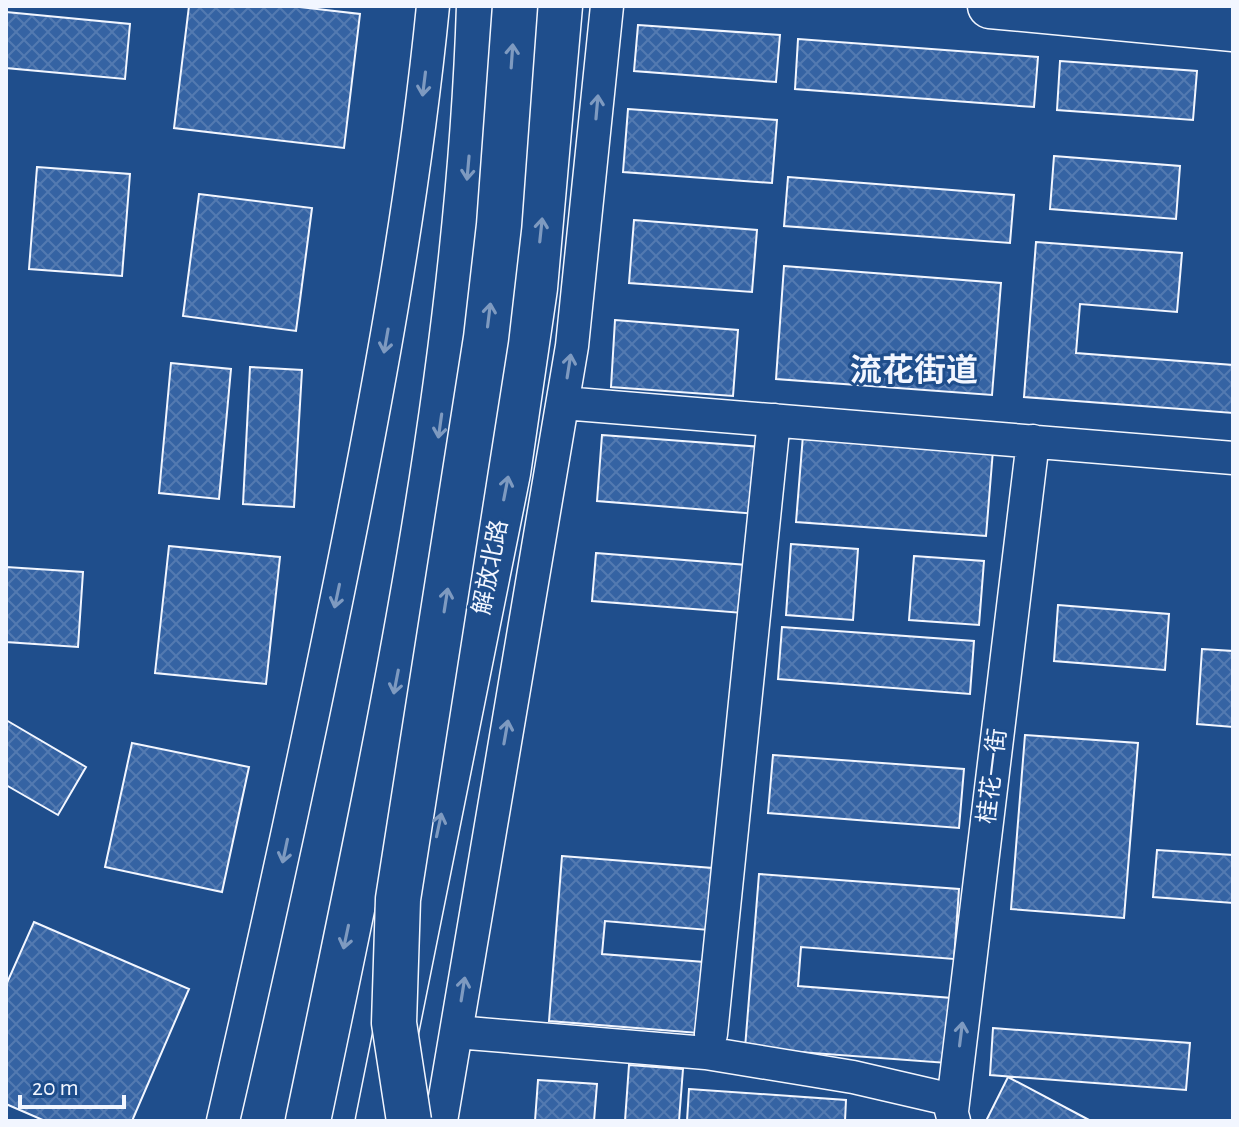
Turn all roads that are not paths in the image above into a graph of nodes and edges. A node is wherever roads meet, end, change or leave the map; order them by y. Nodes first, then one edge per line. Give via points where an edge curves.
1 (433, 6) edge
2 (479, 6) edge
3 (515, 6) edge
4 (560, 6) edge
5 (607, 6) edge
6 (990, 6) edge
7 (1233, 29) edge
8 (563, 403) junction
9 (774, 420) junction
10 (1033, 441) junction
11 (1233, 458) edge
12 (456, 1032) junction
13 (711, 1034) dead end
14 (953, 1116) edge
15 (223, 1121) edge
16 (308, 1121) edge
17 (378, 1121) edge
18 (409, 1121) edge
19 (441, 1121) edge

1 -> 15 street via 411,196 356,502
2 -> 16 main road via 466,185 433,475
18 -> 3 main road, bridge via 394,1023 398,899 486,338
17 -> 4 main road, 解放北路 via 511,460 535,288
8 -> 5 street
6 - 7 main road
8 - 9 street
12 -> 8 street
9 - 10 street
9 - 13 street
10 - 11 street
14 -> 10 street, 桂花一街
12 - 14 street via 706,1053 853,1077 948,1099
12 - 19 street

